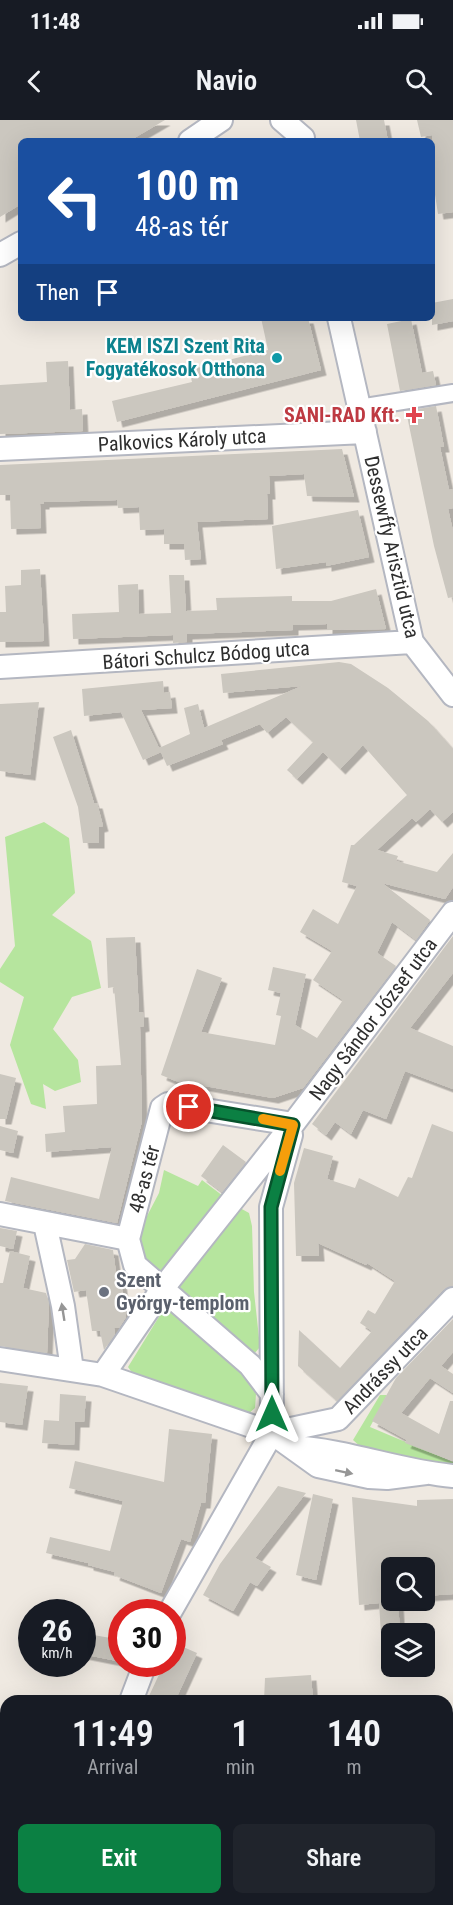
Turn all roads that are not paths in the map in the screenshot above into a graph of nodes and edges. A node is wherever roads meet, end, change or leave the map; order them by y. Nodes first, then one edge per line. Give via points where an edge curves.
1 (221, 120) edge
2 (282, 120) edge
3 (304, 133) edge
4 (194, 138) edge
5 (18, 245) edge
6 (0, 255) edge
7 (340, 321) edge
8 (453, 393) edge
9 (359, 408) junction
10 (365, 432) junction
11 (0, 449) edge
12 (412, 642) junction
13 (0, 667) edge
14 (453, 695) edge
15 (453, 913) edge
16 (293, 1125) junction
17 (0, 1214) edge
18 (45, 1224) junction
19 (128, 1239) junction
20 (164, 1288) junction
21 (453, 1299) edge
22 (0, 1359) edge
23 (72, 1370) junction
24 (104, 1375) junction
25 (272, 1394) junction
26 (272, 1434) junction
27 (453, 1476) edge
28 (177, 1599) edge
29 (141, 1677) edge
30 (133, 1695) edge

1 - 4 street
2 - 3 street
5 - 6 street
7 - 9 street, Dessewffy Arisztid utca
8 - 9 street
9 - 10 street, Dessewffy Arisztid utca
10 - 11 street, Palkovics Károly utca
10 - 12 street, Dessewffy Arisztid utca
12 - 13 street, Bátori Schulcz Bódog utca
12 - 14 street, Dessewffy Arisztid utca
15 - 16 street, Nagy Sándor József utca
16 - 19 street, 48-as tér via 168,1104 162,1108
16 - 20 street
16 - 25 street via 271,1207
17 - 18 street, 48-as tér
18 - 19 street, 48-as tér
23 -> 18 street
19 - 20 street, 48-as tér via 135,1265
20 - 24 street
20 - 25 street, 48-as tér via 250,1365
21 - 26 street, Andrássy utca via 338,1419
22 - 23 street
23 - 24 street
24 - 26 street
25 - 26 street
26 - 27 street via 318,1466 369,1477 426,1473
26 - 28 street
29 - 30 street

